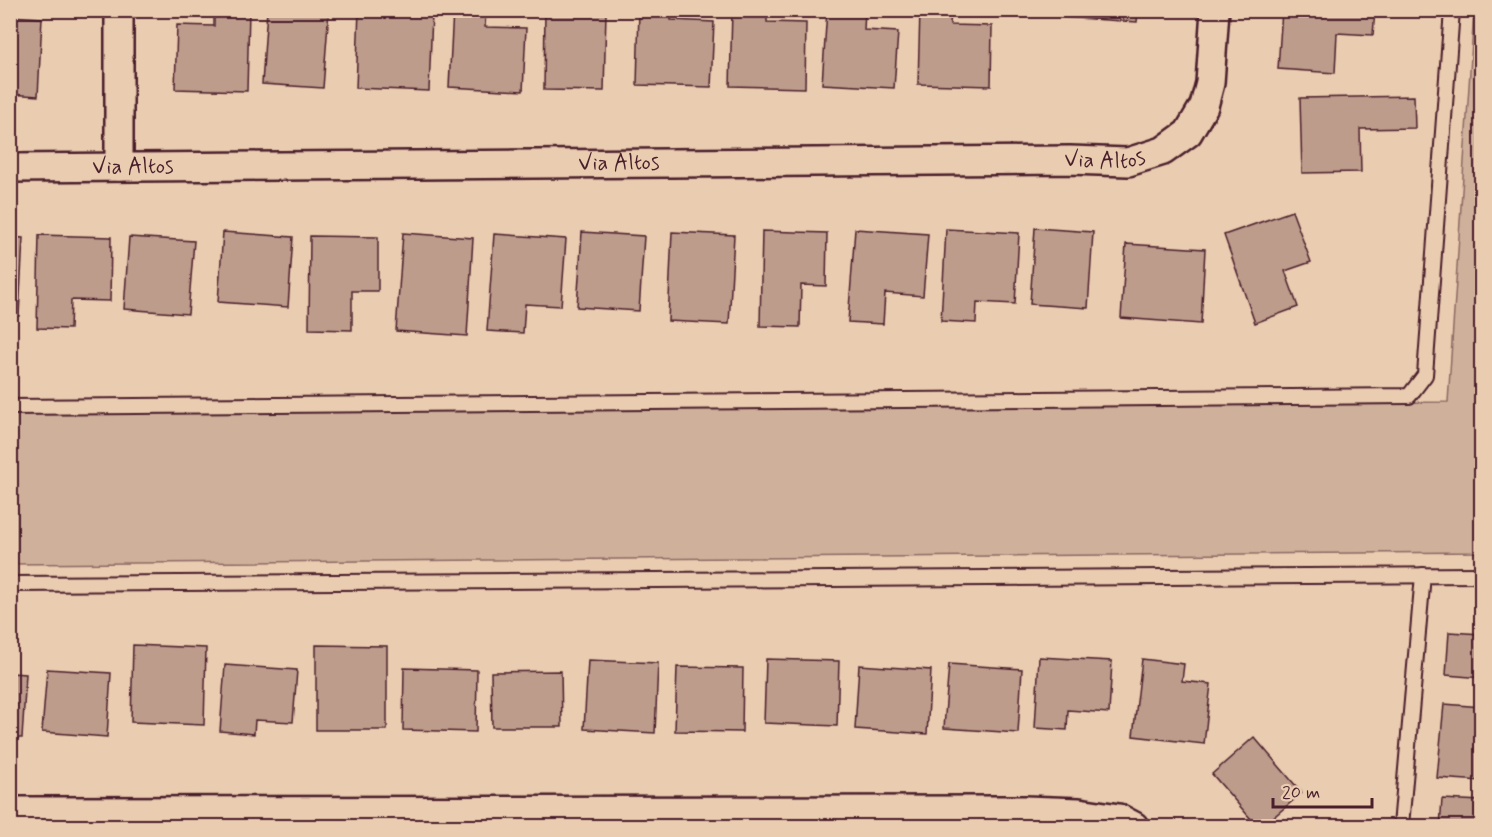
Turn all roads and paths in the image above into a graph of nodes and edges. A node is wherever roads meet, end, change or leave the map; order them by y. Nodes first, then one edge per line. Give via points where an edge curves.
1 (119, 10) edge
2 (1215, 10) edge
3 (1452, 10) edge
4 (119, 167) junction
5 (10, 168) edge
6 (10, 407) edge
7 (1482, 575) edge
8 (1423, 576) junction
9 (10, 584) edge
10 (10, 811) edge
11 (1134, 826) edge
12 (1401, 826) edge

1 - 4 street
2 - 4 street, Via Altos via 1210,83 1204,106 1188,133 1163,151 1128,162
3 - 6 lane via 1425,375 1408,396
4 - 5 street, Via Altos
7 - 8 lane
8 - 9 lane
8 - 12 lane
10 - 11 street via 1025,810 1079,812 1119,818

